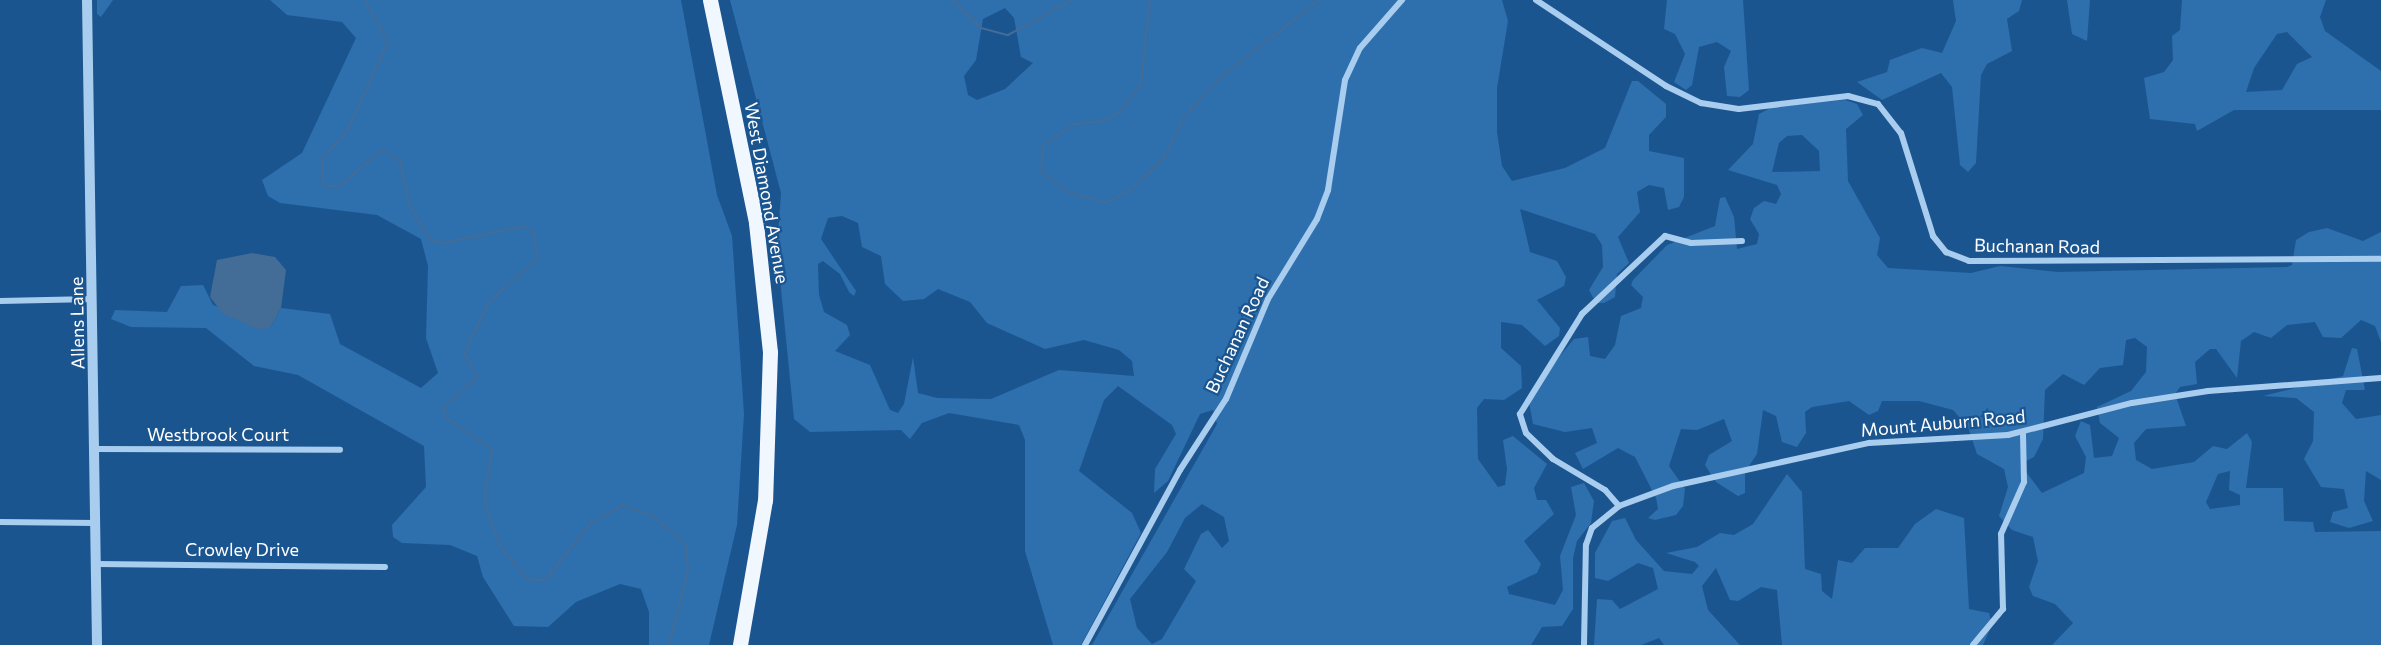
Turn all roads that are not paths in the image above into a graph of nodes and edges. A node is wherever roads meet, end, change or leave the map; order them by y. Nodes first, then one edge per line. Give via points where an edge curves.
1 (87, 0) edge
2 (710, 0) edge
3 (1402, 0) edge
4 (1536, 0) edge
5 (1742, 241) dead end
6 (2381, 260) edge
7 (94, 299) junction
8 (0, 301) edge
9 (2381, 378) edge
10 (2023, 433) junction
11 (95, 449) junction
12 (340, 450) dead end
13 (1619, 506) junction
14 (0, 522) edge
15 (97, 523) junction
16 (98, 564) junction
17 (385, 567) dead end
18 (97, 645) edge
19 (740, 645) edge
20 (1085, 645) edge
21 (1584, 645) edge
22 (1972, 645) edge

1 - 7 street, Allens Lane
2 - 19 main road, West Diamond Avenue via 756,223 769,342 765,500
3 - 20 street, Buchanan Road via 1360,48 1345,80 1328,190 1317,219 1268,299 1226,399 1174,480
4 - 6 street, Buchanan Road via 1670,88 1701,103 1739,109 1848,96 1878,104 1901,134 1933,236 1946,252 1968,261
5 - 13 street via 1691,243 1665,236 1585,310 1520,416 1521,428 1553,459 1605,490
7 - 8 street
7 - 11 street, Allens Lane
9 - 10 street, Mount Auburn Road via 2198,393 2107,409
10 - 13 street, Mount Auburn Road via 1869,442 1673,486
10 - 22 street via 2024,482 2001,534 2003,609
11 - 12 street, Westbrook Court
11 - 15 street, Allens Lane
13 - 21 street, Mount Auburn Road via 1596,522 1588,536
14 - 15 street
15 - 16 street, Allens Lane
16 - 17 street, Crowley Drive
16 - 18 street, Allens Lane

